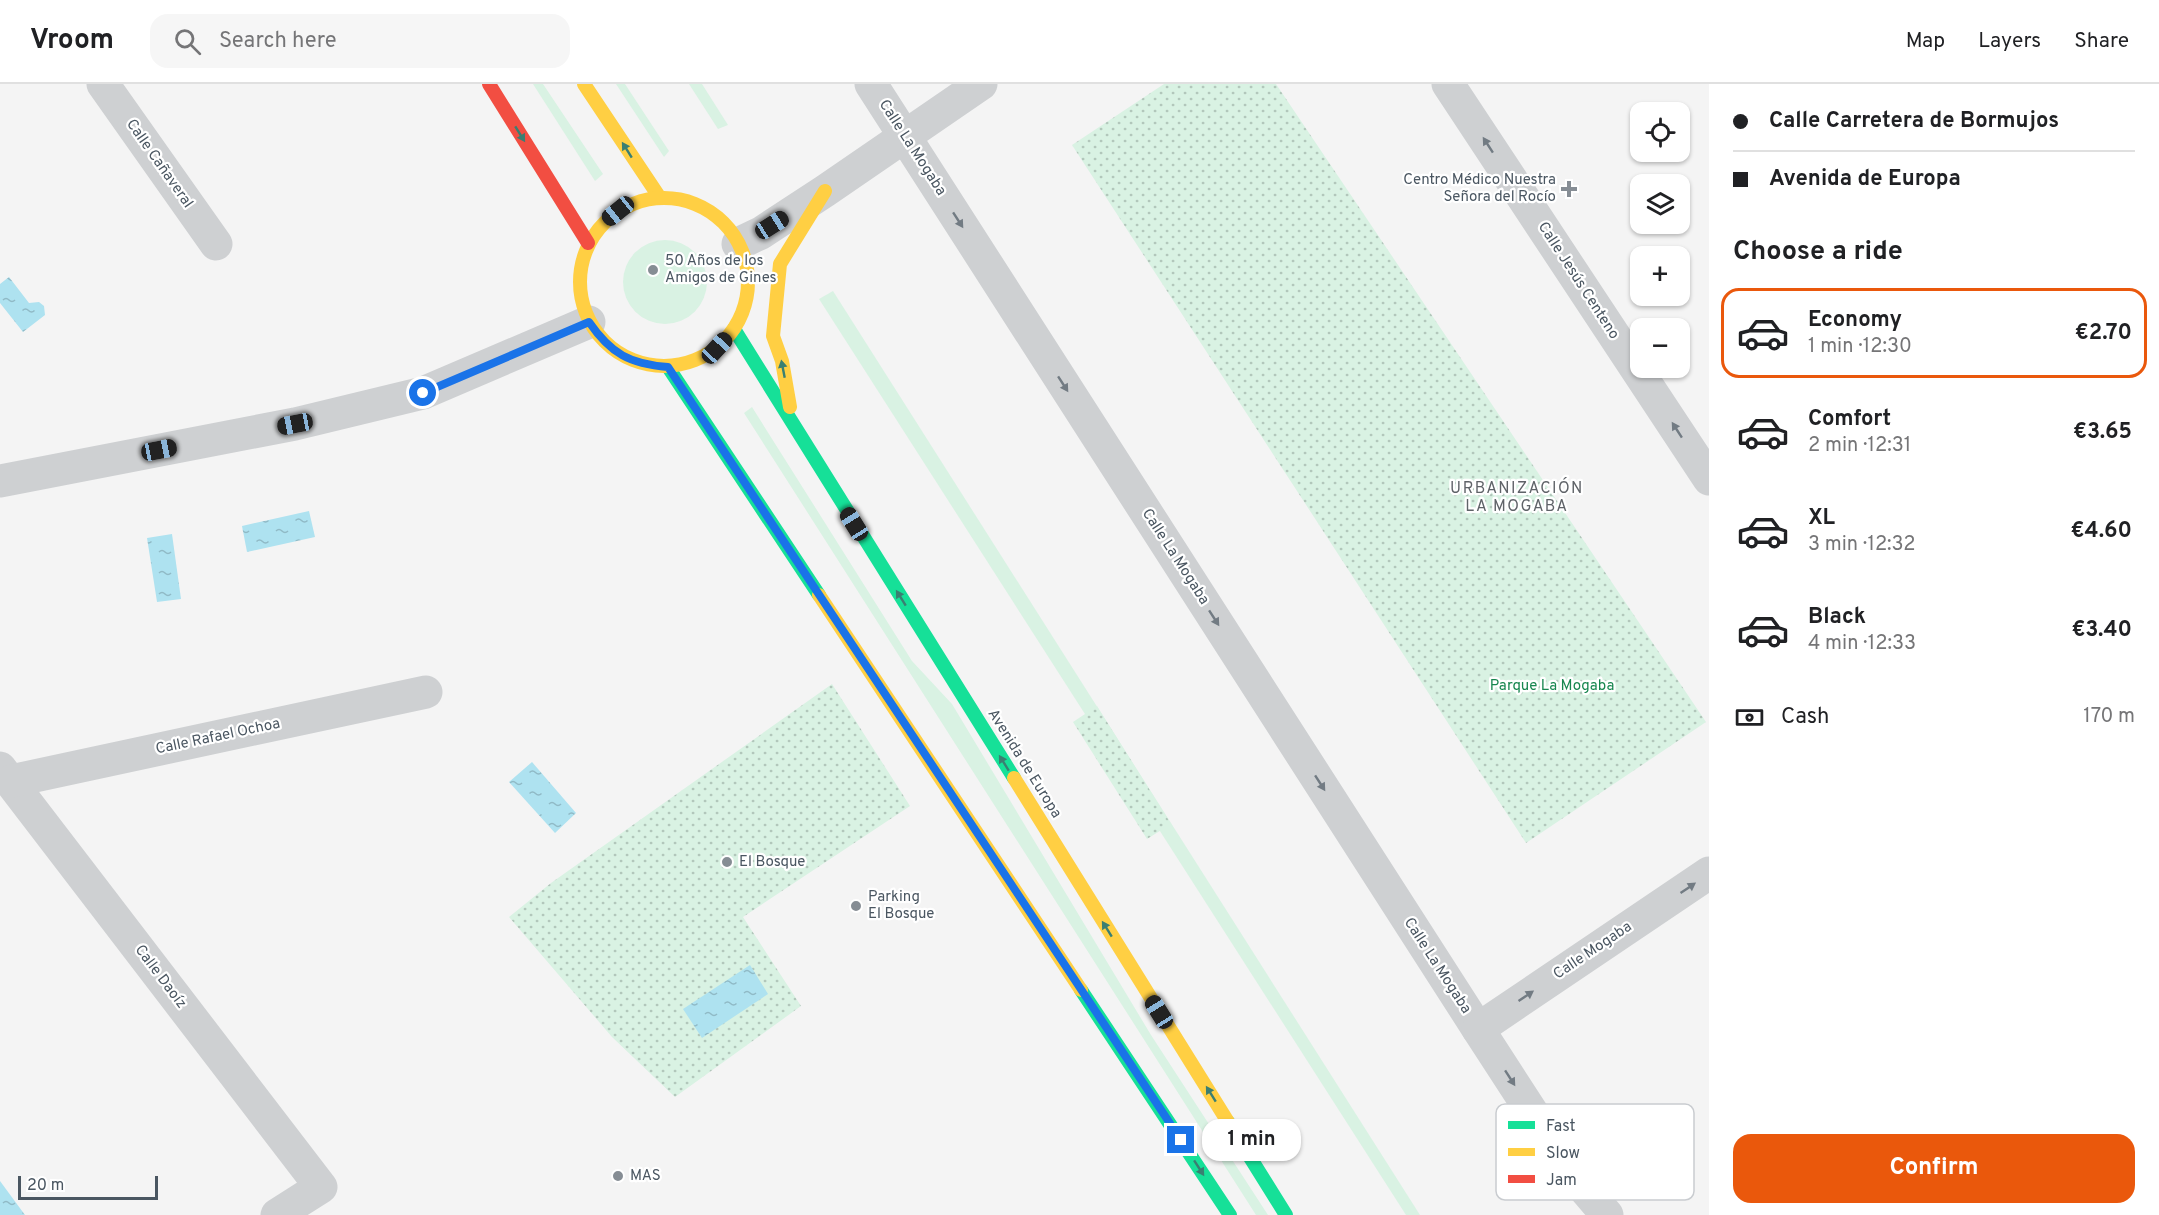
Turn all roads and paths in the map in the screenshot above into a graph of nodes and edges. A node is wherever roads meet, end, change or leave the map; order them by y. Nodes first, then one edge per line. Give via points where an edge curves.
1 (103, 84) edge
2 (489, 84) edge
3 (584, 84) edge
4 (872, 84) edge
5 (981, 84) edge
6 (1448, 84) edge
7 (904, 135) junction
8 (825, 191) junction
9 (660, 198) junction
10 (588, 243) junction
11 (216, 244) dead end
12 (738, 244) junction
13 (589, 322) junction
14 (734, 329) junction
15 (668, 367) junction
16 (794, 427) junction
17 (1709, 479) edge
18 (0, 481) edge
19 (426, 692) dead end
20 (5, 775) edge
21 (1709, 873) edge
22 (1478, 1029) junction
23 (1527, 1104) edge
24 (1594, 1200) edge
25 (278, 1215) edge
26 (1230, 1215) edge
27 (1286, 1215) edge
28 (1607, 1215) edge

1 - 11 street, Calle Cañaveral
2 -> 10 main road
9 -> 3 main road
4 - 7 street, Calle La Mogaba
5 - 7 street
17 -> 6 street, Calle Jesús Centeno
7 - 8 street
7 -> 22 street, Calle La Mogaba
8 - 12 street
16 -> 8 main road via 782,361 773,336 780,264
9 - 10 main road via 618,211
9 - 12 main road via 684,200 706,210 725,224
10 - 13 main road via 580,269 580,296
12 - 14 main road via 746,265 748,287 744,309
13 - 15 main road via 603,342 622,356 645,365
13 - 18 street via 423,393 295,424
14 - 15 main road via 717,348
14 - 16 main road, Avenida de Europa
15 -> 26 main road
27 -> 16 main road, Avenida de Europa
19 - 20 street, Calle Rafael Ochoa
20 - 25 street, Calle Daoíz via 321,1187
22 -> 21 street, Calle Mogaba
22 -> 23 street, Calle La Mogaba
24 -> 28 street, Calle La Mogaba

